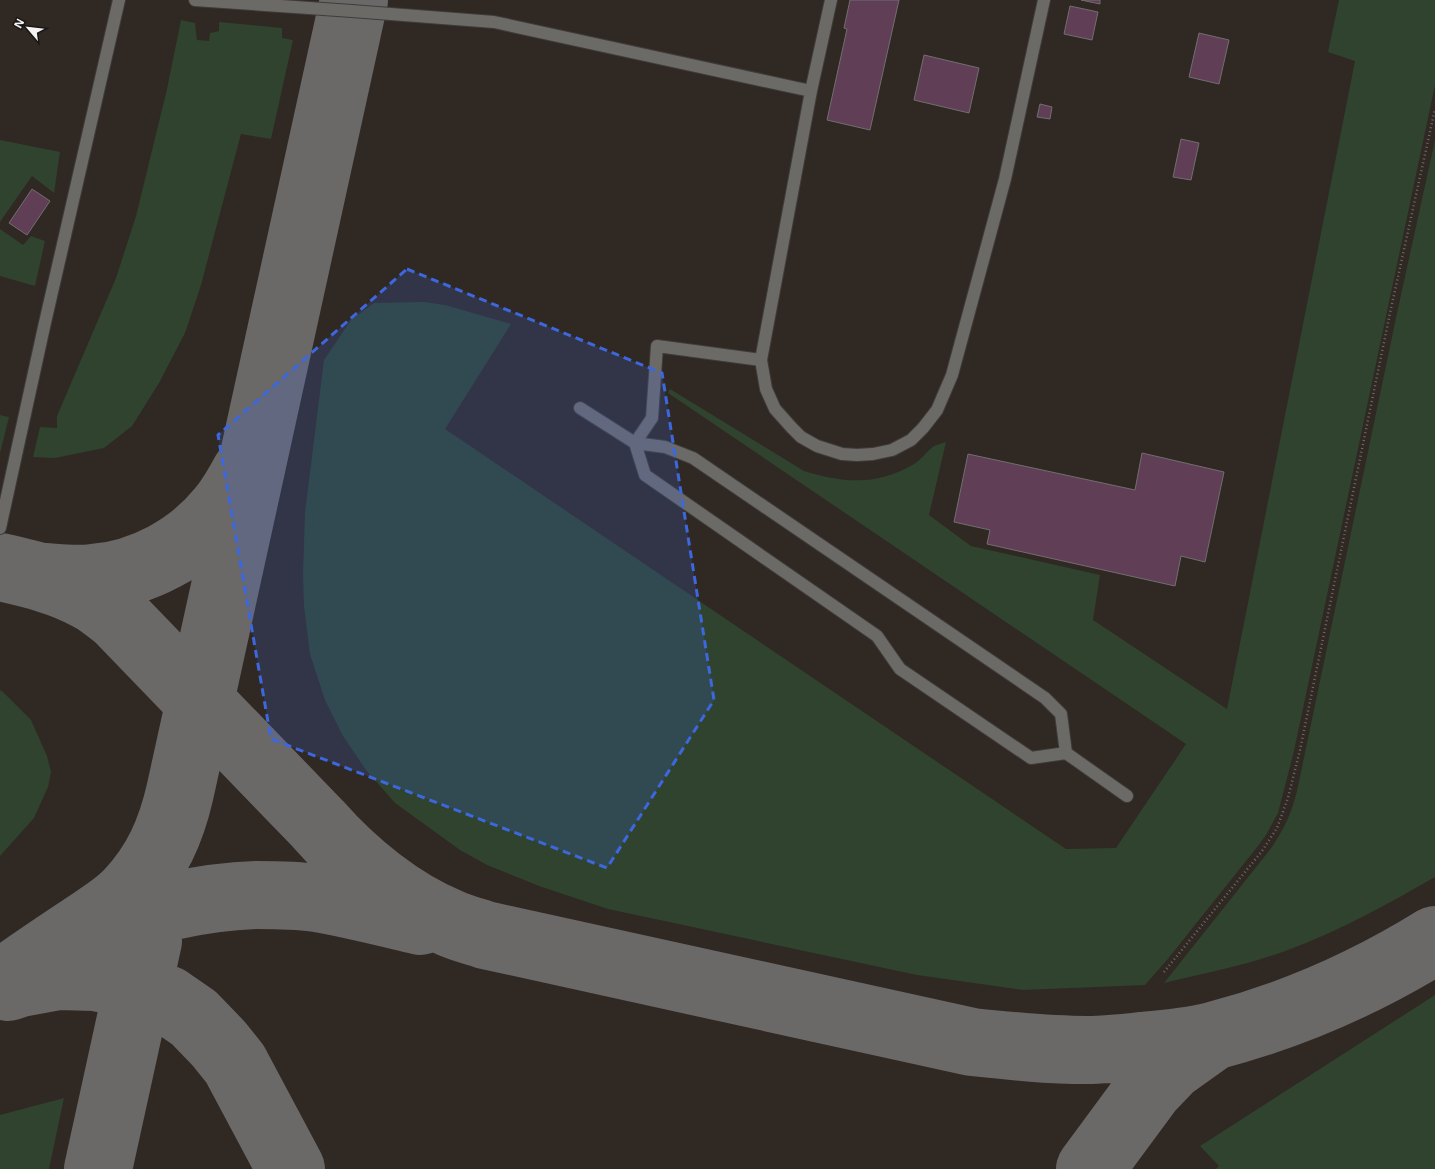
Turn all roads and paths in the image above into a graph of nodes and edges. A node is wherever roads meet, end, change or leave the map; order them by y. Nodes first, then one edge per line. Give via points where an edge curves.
1 (119, 0) edge
2 (195, 0) edge
3 (831, 0) edge
4 (1044, 0) edge
5 (812, 91) junction
6 (1435, 109) edge
7 (761, 360) junction
8 (580, 408) dead end
9 (635, 443) junction
10 (0, 528) edge
11 (1066, 753) junction
12 (1127, 796) dead end
13 (1164, 972) dead end

1 - 10 lane
2 - 5 lane via 494,22
3 - 5 lane
4 - 7 lane via 1005,179 952,375 937,410 923,428 905,444 873,454 842,454 817,446 802,437 775,409 766,389
5 - 7 lane
6 - 13 path via 1288,798 1277,828 1262,851
7 - 9 lane via 657,346 652,418
8 - 9 lane
9 - 11 lane via 665,447 693,458 1046,698 1061,714
9 - 11 lane via 645,475 878,636 900,669 1031,758
11 - 12 lane

